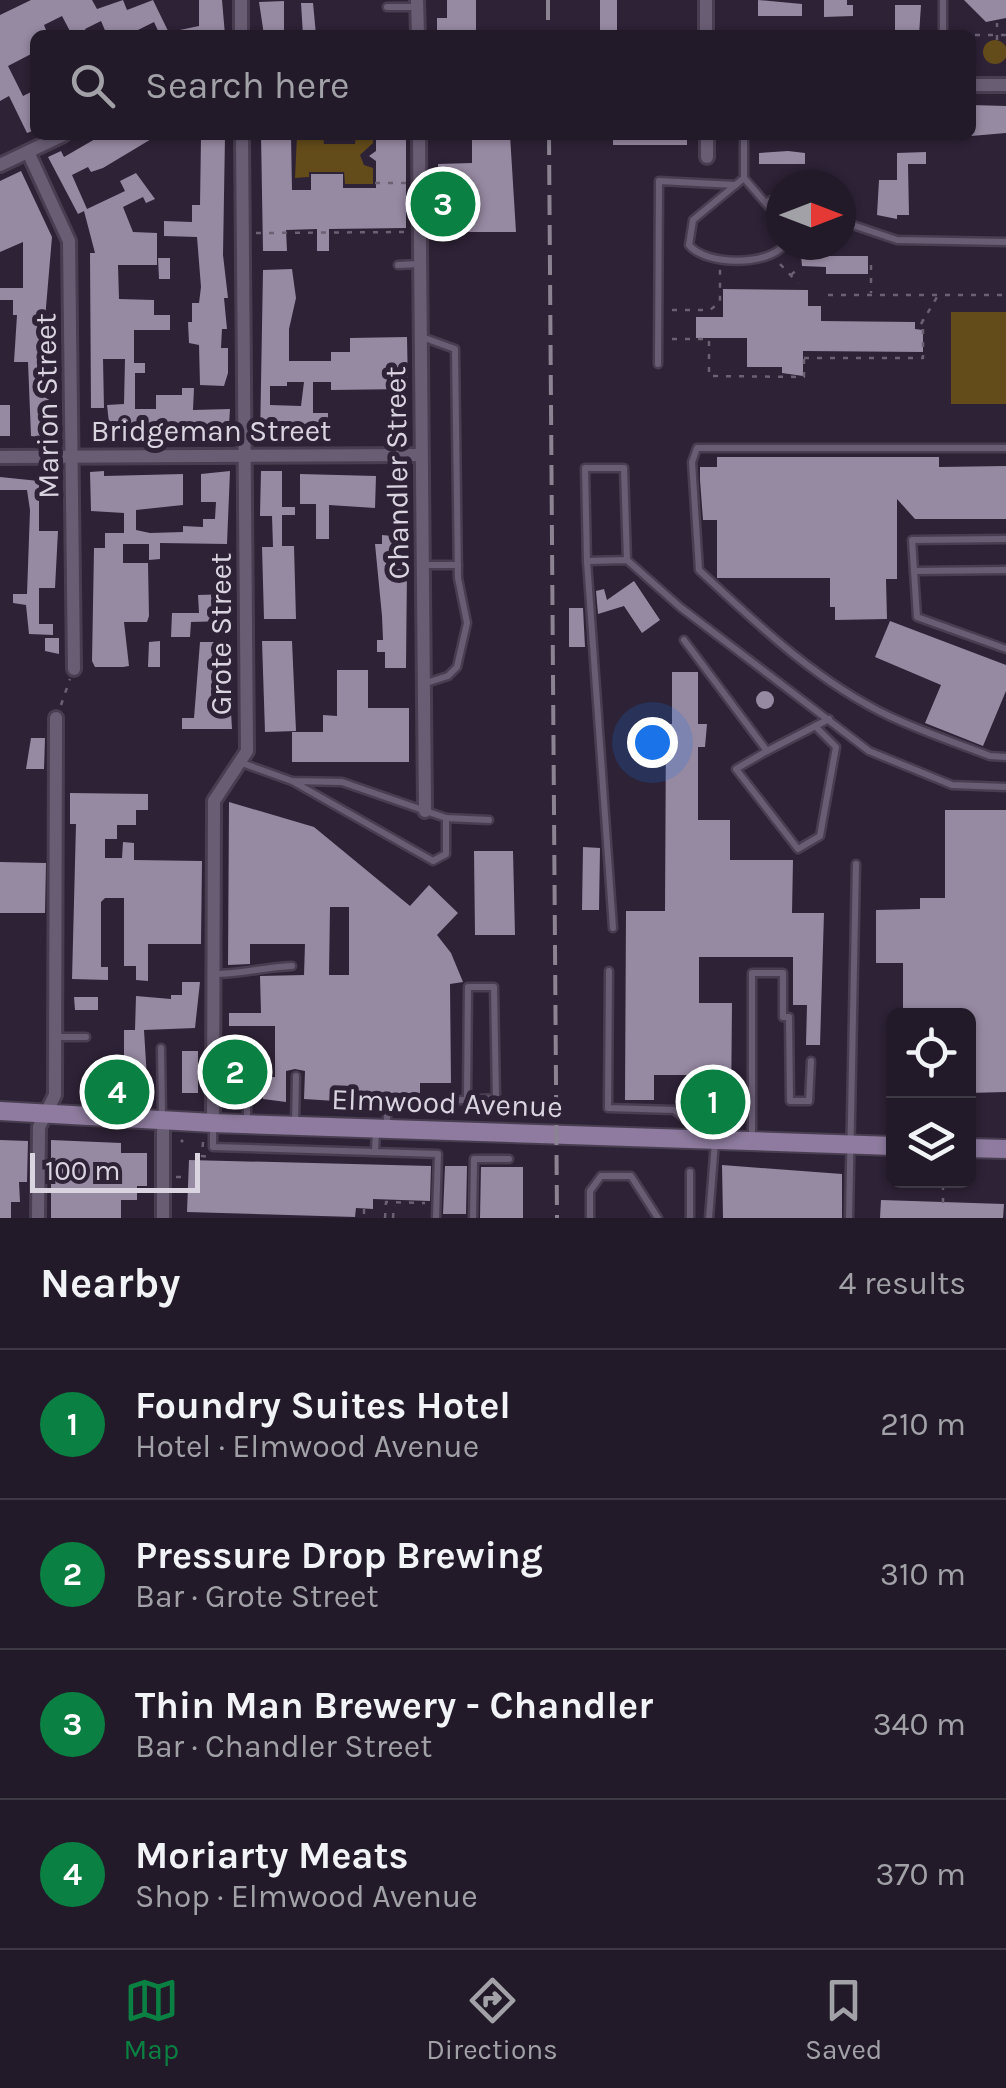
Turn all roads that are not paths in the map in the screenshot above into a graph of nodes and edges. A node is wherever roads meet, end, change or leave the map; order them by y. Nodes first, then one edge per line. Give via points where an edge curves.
1 (241, 0) edge
2 (706, 0) edge
3 (943, 0) edge
4 (418, 3) edge
5 (387, 7) dead end
6 (242, 30) edge
7 (418, 30) edge
8 (706, 30) edge
9 (943, 30) edge
10 (976, 85) edge
11 (1006, 85) edge
12 (53, 140) edge
13 (242, 140) edge
14 (418, 140) edge
15 (707, 140) edge
16 (744, 140) edge
17 (28, 152) junction
18 (707, 157) dead end
19 (0, 166) edge
20 (744, 178) junction
21 (734, 185) junction
22 (766, 202) edge
23 (856, 226) edge
24 (1006, 242) edge
25 (766, 258) edge
26 (398, 264) dead end
27 (420, 264) junction
28 (420, 337) junction
29 (658, 364) dead end
30 (1006, 448) edge
31 (422, 455) junction
32 (0, 456) edge
33 (73, 456) junction
34 (244, 456) junction
35 (1006, 539) edge
36 (627, 560) junction
37 (587, 561) junction
38 (422, 565) junction
39 (458, 565) junction
40 (1006, 570) edge
41 (914, 571) junction
42 (684, 640) dead end
43 (1006, 650) edge
44 (74, 668) road end
45 (424, 684) junction
46 (56, 718) road end
47 (828, 719) junction
48 (815, 726) junction
49 (767, 750) junction
50 (1006, 757) edge
51 (241, 762) junction
52 (292, 781) junction
53 (1006, 787) edge
54 (424, 811) junction
55 (446, 818) junction
56 (489, 820) dead end
57 (856, 864) dead end
58 (612, 928) dead end
59 (292, 966) dead end
60 (609, 971) dead end
61 (213, 974) junction
62 (55, 1037) junction
63 (86, 1037) dead end
64 (213, 1043) junction
65 (162, 1048) dead end
66 (811, 1062) dead end
67 (296, 1076) dead end
68 (468, 1099) junction
69 (0, 1110) edge
70 (46, 1113) junction
71 (162, 1120) junction
72 (213, 1123) junction
73 (247, 1124) junction
74 (295, 1126) junction
75 (381, 1129) junction
76 (715, 1140) junction
77 (752, 1141) junction
78 (848, 1144) junction
79 (886, 1146) edge
80 (976, 1148) edge
81 (1006, 1149) edge
82 (375, 1152) junction
83 (510, 1160) dead end
84 (690, 1172) dead end
85 (38, 1218) edge
86 (162, 1218) edge
87 (436, 1218) edge
88 (473, 1218) edge
89 (590, 1218) edge
90 (658, 1218) edge
91 (690, 1218) edge
92 (709, 1218) edge
93 (848, 1218) edge

1 - 6 street
2 - 8 street
3 - 9 lane
4 - 5 lane
4 - 7 street
10 - 11 street
12 - 17 street
13 - 34 street, Grote Street
14 - 27 street, Chandler Street
15 - 18 street
16 - 20 lane
17 - 19 street
17 - 33 street, Marion Street via 69,241
20 - 21 lane
20 - 22 lane
21 - 25 lane via 693,220 693,251 708,258
21 - 29 lane via 659,181
23 - 24 lane via 897,240
26 - 27 lane
27 - 28 street, Chandler Street
28 - 31 street, Chandler Street
28 - 39 lane via 452,346
30 - 50 lane via 697,448 692,462 699,570 798,660 887,715
31 - 34 street, Bridgeman Street
31 - 38 street, Chandler Street
32 - 33 street, Bridgeman Street
33 - 34 street, Bridgeman Street
33 - 44 street, Marion Street
34 - 51 street, Grote Street via 247,751
35 - 41 lane via 912,540
36 - 37 lane
36 - 37 lane via 624,468 585,468
36 - 47 lane
37 - 58 lane
38 - 39 lane
38 - 45 street, Chandler Street
39 - 45 lane via 467,623 462,656 448,676
40 - 41 lane
41 - 43 lane via 916,617
42 - 49 lane
45 - 54 street, Chandler Street
46 - 62 street
47 - 48 lane
47 - 53 lane via 869,751 952,784
48 - 49 lane
48 - 49 lane via 836,747 820,836 798,849 736,769
51 - 52 lane
51 - 61 street, Grote Street via 214,801
52 - 54 lane via 342,782
52 - 55 lane via 433,861 446,854
54 - 55 lane
55 - 56 lane
57 - 78 lane
59 - 61 lane
60 - 76 lane via 608,1108 674,1110
61 - 64 street, Grote Street
62 - 63 lane
62 - 70 street via 55,1095
64 - 72 street, Grote Street
64 - 73 lane via 247,1044
65 - 71 lane
66 - 77 lane via 810,1101 790,1102 783,973 752,973
67 - 74 lane
68 - 68 lane via 496,1098 494,987 468,987
68 - 75 lane via 395,1104
69 - 70 street, Elmwood Avenue
70 - 71 street, Elmwood Avenue
70 - 85 street via 39,1127
71 - 72 street, Elmwood Avenue
71 - 86 street
72 - 73 street, Elmwood Avenue
72 - 82 lane via 214,1147
73 - 74 street, Elmwood Avenue
74 - 75 street, Elmwood Avenue
75 - 76 street, Elmwood Avenue
75 - 82 lane
76 - 77 street, Elmwood Avenue
76 - 92 lane
77 - 78 street, Elmwood Avenue
78 - 79 street, Elmwood Avenue
78 - 93 lane
80 - 81 street
82 - 87 lane via 438,1154
83 - 88 lane via 474,1159
84 - 91 lane
89 - 90 lane via 590,1191 601,1176 631,1176

